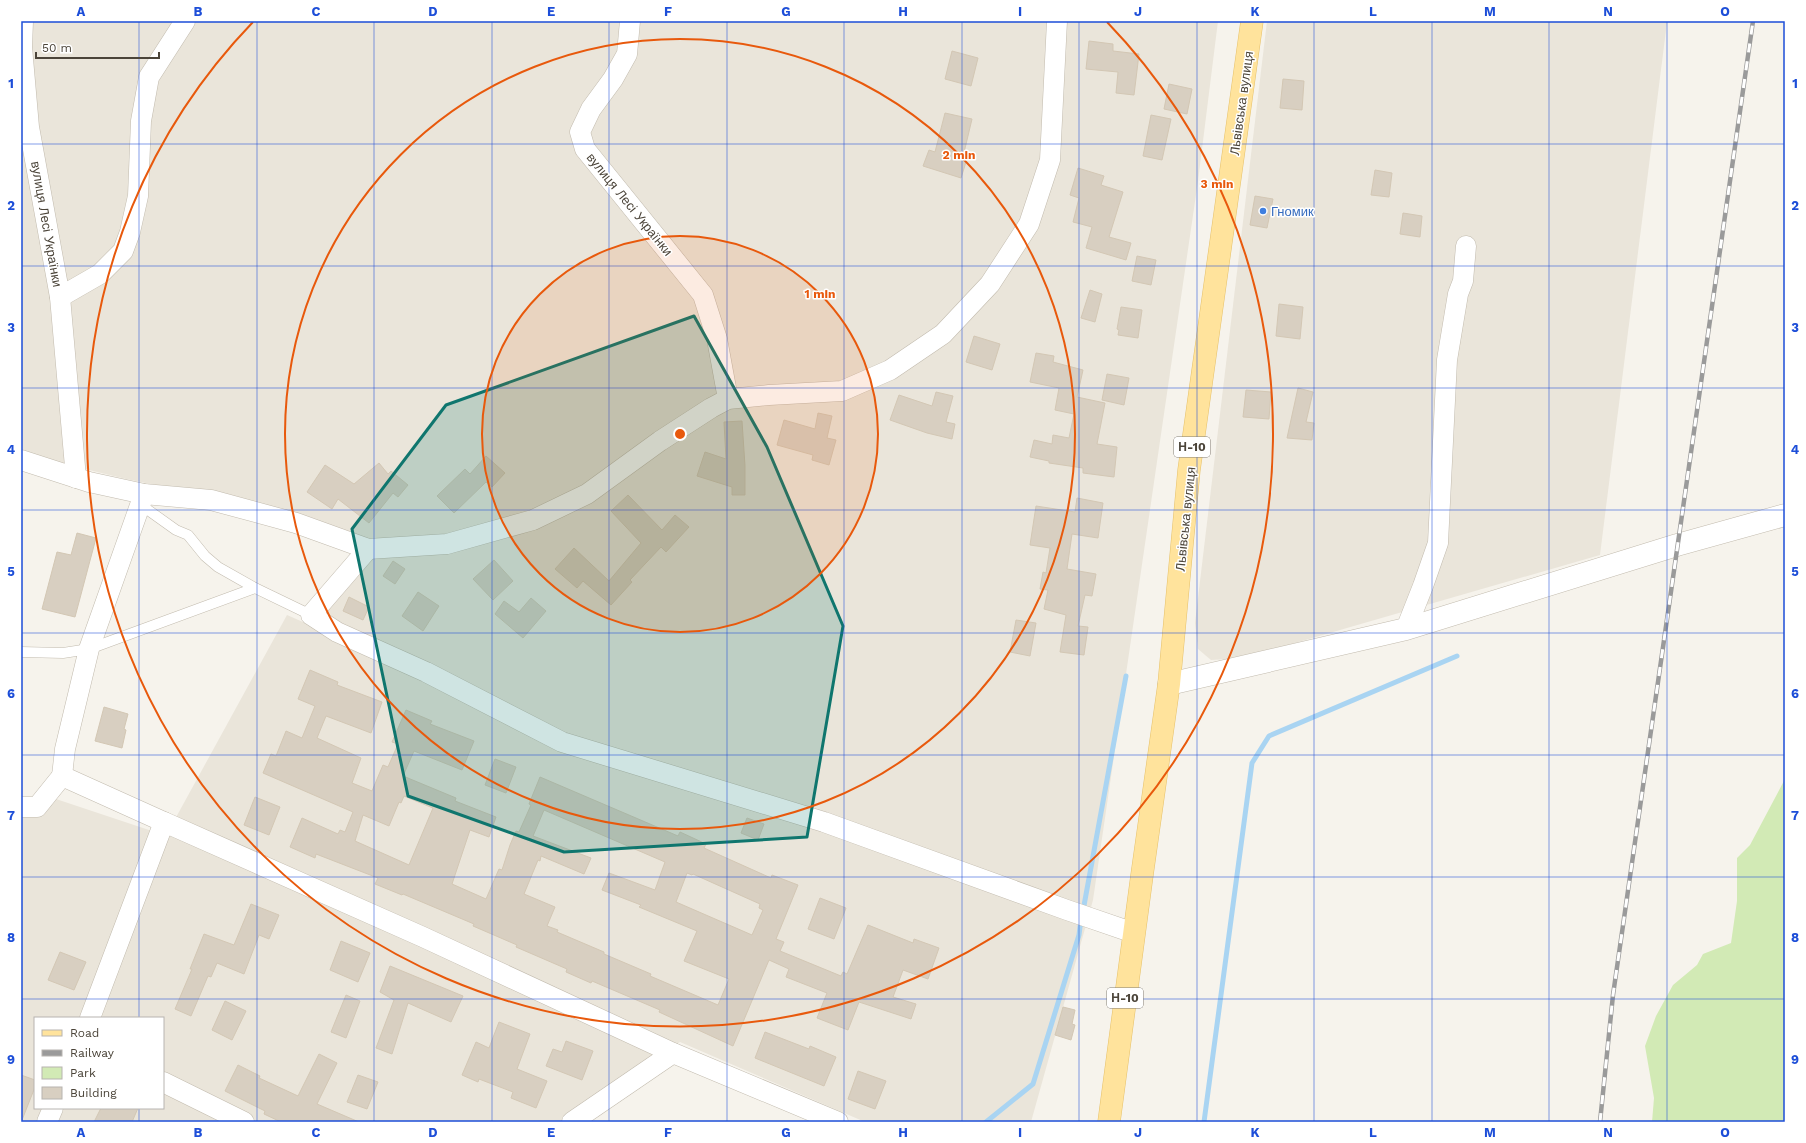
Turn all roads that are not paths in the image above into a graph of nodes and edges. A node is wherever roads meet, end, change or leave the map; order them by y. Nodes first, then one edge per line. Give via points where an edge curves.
1 (23, 21) edge
2 (185, 21) edge
3 (630, 21) edge
4 (1056, 21) edge
5 (1252, 21) edge
6 (1466, 246) dead end
7 (60, 297) junction
8 (728, 399) junction
9 (21, 460) edge
10 (76, 478) junction
11 (142, 499) junction
12 (1785, 515) edge
13 (368, 549) junction
14 (255, 588) junction
15 (311, 615) junction
16 (1406, 629) junction
17 (89, 649) junction
18 (21, 652) edge
19 (1169, 684) junction
20 (62, 776) junction
21 (21, 807) edge
22 (164, 822) junction
23 (1134, 933) junction
24 (90, 1017) edge
25 (673, 1053) junction
26 (164, 1082) edge
27 (53, 1109) edge
28 (47, 1122) edge
29 (244, 1122) edge
30 (572, 1122) edge
31 (838, 1122) edge
32 (1109, 1122) edge

1 - 7 street, вулиця Лесі Українки via 22,47 29,127
2 - 7 street, вулиця Лесі Українки via 149,77 141,121 138,196 123,251 100,274
3 - 8 street, вулиця Лесі Українки via 627,54 580,132 584,149 704,295 718,339
4 - 8 street via 1050,160 1029,224 990,284 943,334 890,370 842,391
5 - 19 main road, Львівська вулиця / Н-10 via 1189,470
6 - 16 street via 1463,280 1458,294 1447,360 1438,543
7 - 10 street
8 - 13 street via 660,441 587,494 533,520 446,544
9 - 10 street
10 - 11 street
11 - 13 street via 211,500 296,523
11 - 14 lane via 176,530 188,535 218,567
11 - 17 street
12 - 16 street via 1677,545
13 - 15 street
14 - 15 lane
14 - 17 lane
15 - 23 street via 337,632 426,672 562,742 824,822
16 - 19 street
17 - 18 lane via 63,653
17 - 20 street via 65,749
19 - 23 main road, Львівська вулиця / Н-10
20 - 21 street via 37,807
20 - 22 street
22 - 24 street
22 - 25 street via 423,936
23 - 32 main road, Н-10
25 - 30 street
25 - 31 street
26 - 29 street
27 - 28 street

